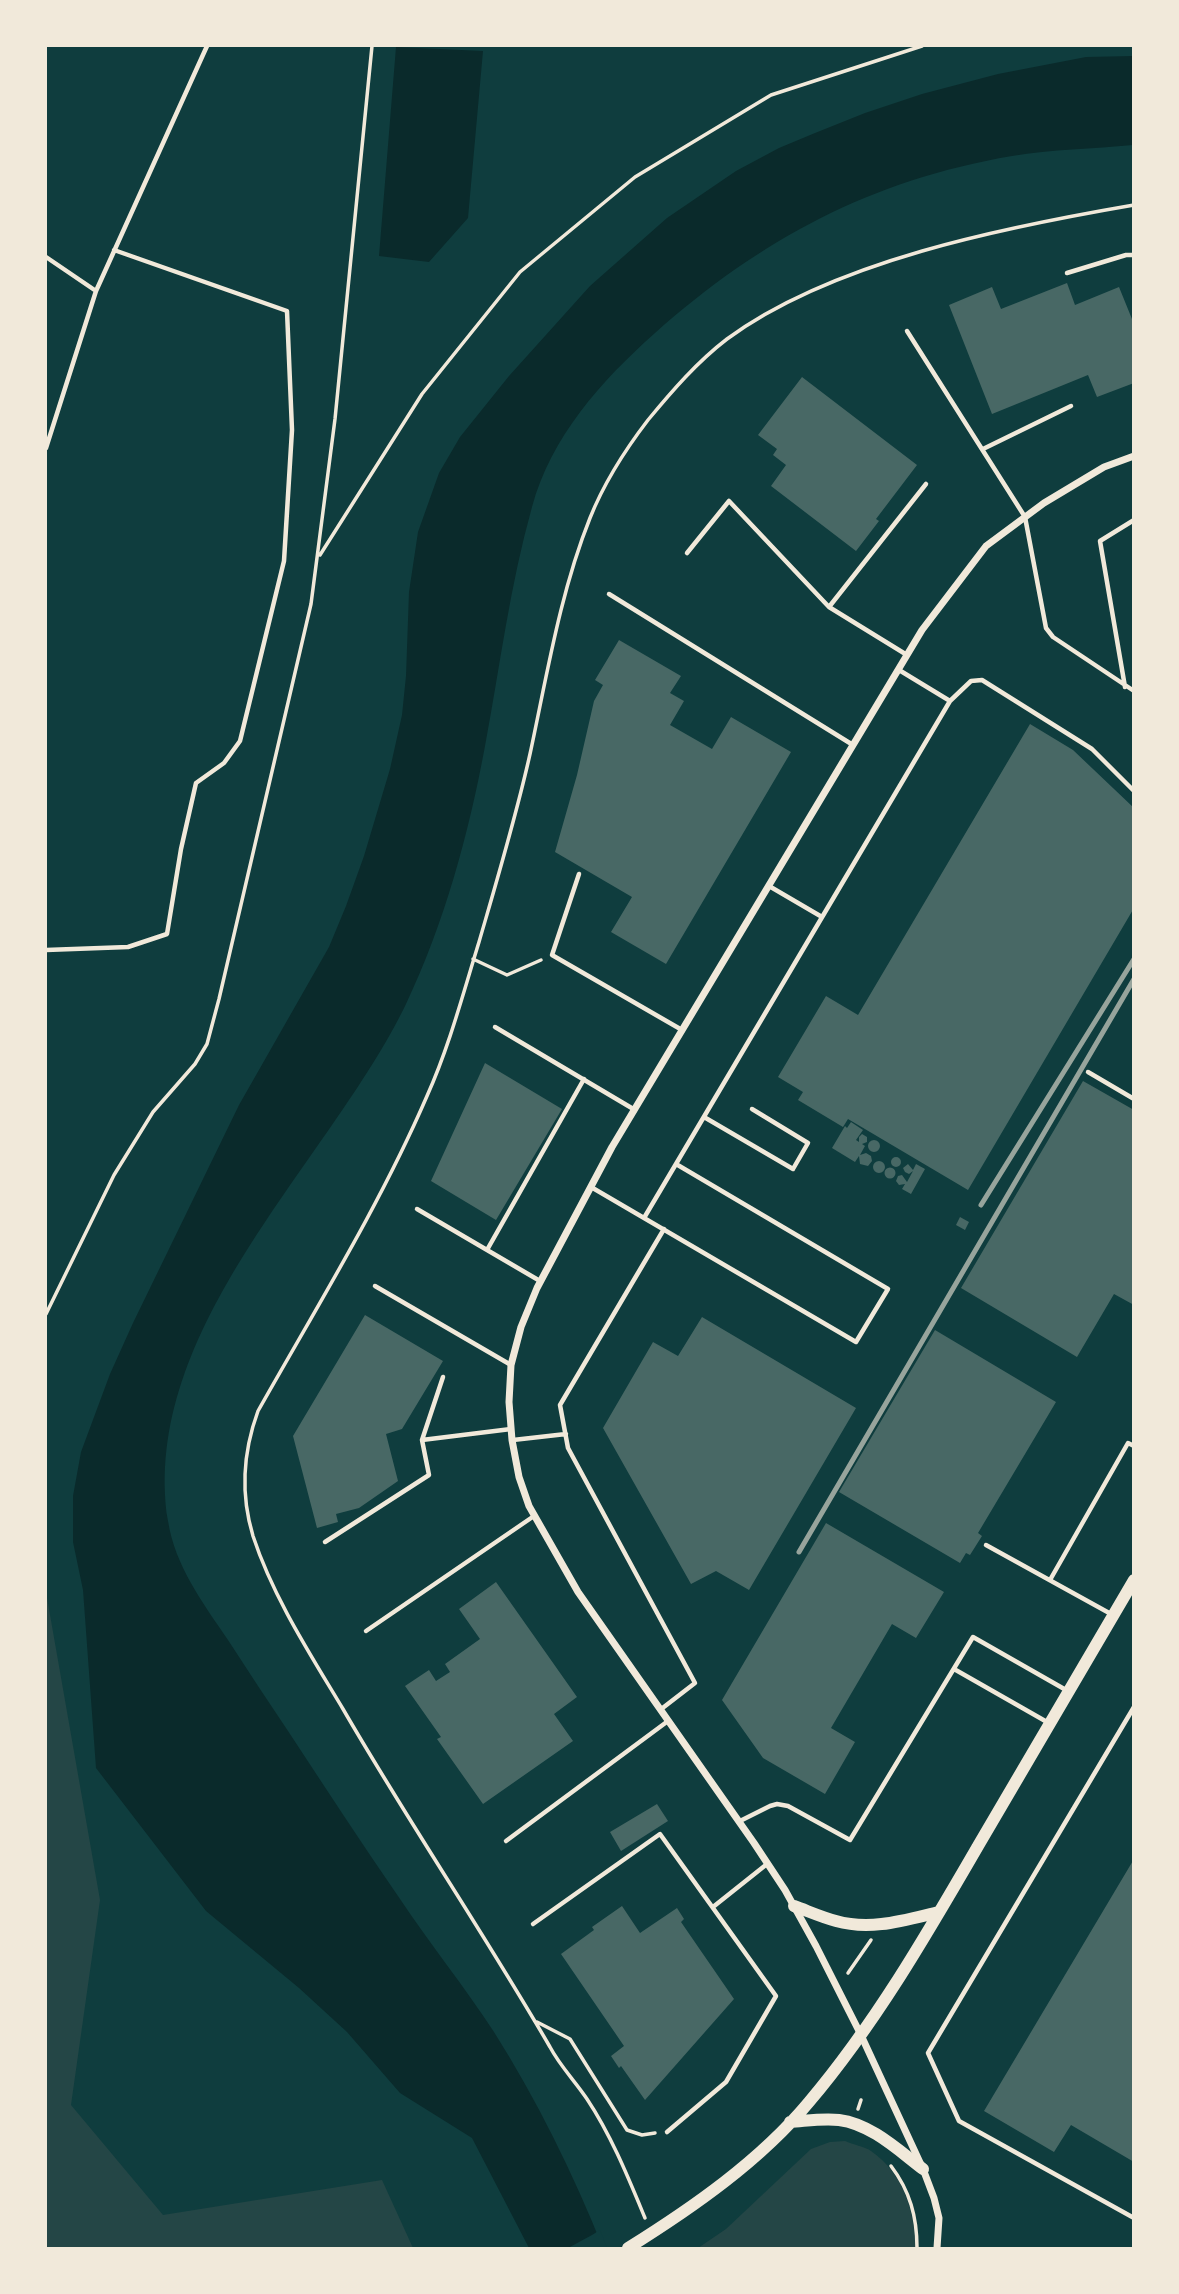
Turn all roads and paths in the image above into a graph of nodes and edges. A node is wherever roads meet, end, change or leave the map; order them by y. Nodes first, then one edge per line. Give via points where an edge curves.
1 (207, 46) edge
2 (922, 46) edge
3 (1133, 205) edge
4 (114, 250) junction
5 (1133, 255) edge
6 (46, 257) edge
7 (1067, 273) dead end
8 (96, 291) junction
9 (907, 331) dead end
10 (1072, 406) dead end
11 (46, 448) edge
12 (982, 449) junction
13 (1133, 456) edge
14 (926, 484) dead end
15 (1025, 517) junction
16 (1133, 520) edge
17 (687, 553) dead end
18 (318, 558) dead end
19 (609, 594) dead end
20 (829, 607) junction
21 (907, 655) junction
22 (898, 670) junction
23 (1125, 687) junction
24 (1133, 691) edge
25 (950, 701) junction
26 (853, 745) junction
27 (1133, 791) edge
28 (579, 874) dead end
29 (769, 886) junction
30 (822, 917) junction
31 (46, 950) edge
32 (552, 955) junction
33 (473, 959) junction
34 (495, 1027) dead end
35 (682, 1030) junction
36 (1088, 1072) dead end
37 (584, 1079) junction
38 (1133, 1099) edge
39 (752, 1109) dead end
40 (635, 1110) junction
41 (704, 1117) junction
42 (676, 1164) junction
43 (591, 1186) junction
44 (417, 1209) dead end
45 (644, 1218) junction
46 (664, 1229) junction
47 (487, 1250) junction
48 (540, 1281) junction
49 (375, 1286) dead end
50 (512, 1365) junction
51 (443, 1377) dead end
52 (511, 1429) junction
53 (566, 1434) junction
54 (422, 1440) junction
55 (512, 1440) junction
56 (1133, 1446) edge
57 (534, 1516) junction
58 (325, 1542) dead end
59 (986, 1545) dead end
60 (1050, 1580) junction
61 (1133, 1580) edge
62 (1113, 1615) junction
63 (366, 1631) dead end
64 (954, 1669) junction
65 (1068, 1691) junction
66 (1133, 1707) edge
67 (660, 1710) junction
68 (668, 1721) junction
69 (1050, 1723) junction
70 (739, 1822) junction
71 (506, 1841) dead end
72 (767, 1864) junction
73 (794, 1906) junction
74 (713, 1907) junction
75 (939, 1912) junction
76 (533, 1924) dead end
77 (870, 1939) dead end
78 (848, 1973) dead end
79 (535, 2021) junction
80 (860, 2033) junction
81 (861, 2100) dead end
82 (857, 2111) dead end
83 (790, 2122) junction
84 (667, 2132) joint
85 (890, 2165) dead end
86 (923, 2169) junction
87 (1133, 2218) edge
88 (648, 2225) dead end
89 (628, 2249) edge
90 (917, 2249) edge
91 (937, 2249) edge

1 - 4 lane
2 - 18 path via 771,95 635,177 520,272 422,394
3 - 33 path via 994,233 816,289 729,338 663,401 614,470 578,550 522,791
4 - 8 lane
4 - 31 lane via 286,311 292,430 284,561 240,741 224,763 196,783 167,934 128,947
5 - 7 lane
6 - 8 lane
8 - 11 lane
9 - 12 lane
10 - 12 lane
12 - 15 lane
13 - 15 street via 1104,467
14 - 20 lane
15 - 21 street via 986,546
15 - 23 lane via 1046,628
16 - 23 lane via 1100,541
17 - 20 lane via 729,501
19 - 26 lane
20 - 21 lane
21 - 22 street
22 - 25 lane
22 - 26 street
23 - 24 lane
25 - 27 lane via 971,681 982,680 1092,749
25 - 30 lane
26 - 29 street
28 - 32 lane
29 - 30 lane
29 - 35 street
30 - 41 lane
32 - 33 path via 507,975
32 - 35 lane
33 - 79 path via 439,1066 412,1129 258,1411 248,1438 245,1500 265,1568 319,1669
34 - 37 lane
35 - 40 street
36 - 38 lane
37 - 40 lane
37 - 47 lane
39 - 41 lane via 808,1143 793,1169
40 - 43 street
41 - 42 lane
42 - 45 lane
42 - 46 lane via 888,1289 856,1342
43 - 45 lane
43 - 48 street
44 - 47 lane
45 - 46 lane
46 - 53 lane via 560,1405
47 - 48 lane
48 - 50 street via 521,1326
49 - 50 lane
50 - 52 street
51 - 54 lane
52 - 54 lane
52 - 55 street
53 - 55 lane
53 - 67 lane via 569,1448 695,1683
54 - 58 lane via 429,1475
55 - 57 street via 519,1477
56 - 60 lane via 1128,1443
57 - 63 lane
57 - 67 street via 578,1592
59 - 60 lane
60 - 62 lane
61 - 62 main road
62 - 65 main road
64 - 65 lane via 973,1637
64 - 69 lane
64 - 70 lane via 850,1840 777,1804
65 - 69 main road
66 - 87 lane via 928,2053 959,2121
67 - 68 street
68 - 70 street
68 - 71 lane
69 - 75 main road
70 - 72 street
72 - 73 street
72 - 74 lane
73 - 75 main road via 838,1922 863,1925
73 - 80 street
74 - 76 lane via 660,1834
74 - 84 lane via 776,1996 726,2082
75 - 80 main road
77 - 78 path
79 - 84 path via 570,2039 627,2130 642,2135
79 - 88 path via 610,2138
80 - 83 main road
80 - 86 street
81 - 82 path
83 - 86 main road via 853,2123
83 - 89 main road via 670,2222
85 - 90 path via 907,2191 917,2227
86 - 91 street via 939,2218

